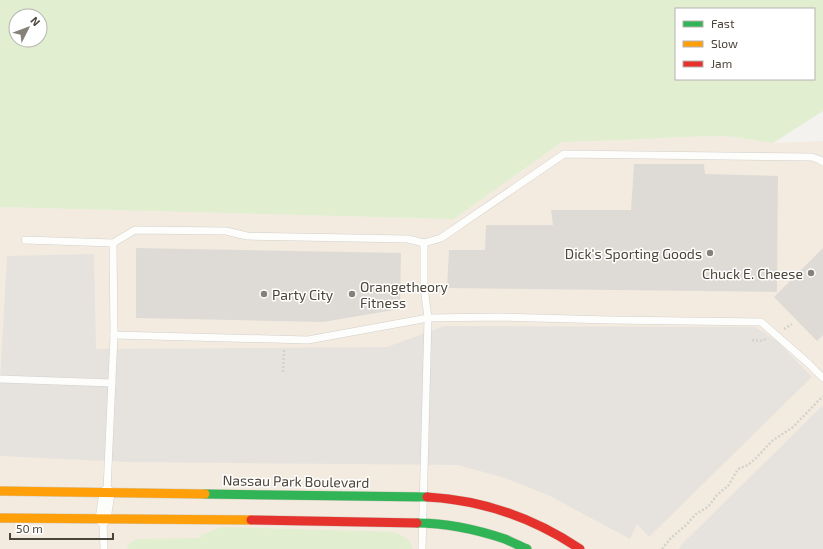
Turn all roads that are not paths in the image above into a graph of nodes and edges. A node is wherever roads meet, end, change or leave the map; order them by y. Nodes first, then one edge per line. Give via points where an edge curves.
1 (823, 162) edge
2 (25, 240) dead end
3 (113, 243) junction
4 (424, 244) junction
5 (428, 318) junction
6 (114, 335) junction
7 (823, 378) edge
8 (0, 379) edge
9 (112, 383) junction
10 (0, 491) edge
11 (107, 493) junction
12 (423, 497) junction
13 (0, 518) edge
14 (103, 519) junction
15 (423, 523) junction
16 (505, 539) junction
17 (104, 549) edge
18 (422, 549) edge
19 (506, 549) edge
20 (527, 549) edge
21 (580, 549) edge

1 - 4 lane via 812,157 564,154 441,238
2 - 3 lane
3 - 4 lane via 135,230 226,231 247,236 408,240
3 - 6 lane
4 - 5 lane via 424,287
5 - 6 lane via 308,340
5 - 7 lane via 761,322
5 - 12 lane
6 - 9 lane
8 - 9 lane
9 - 11 lane
10 - 11 street, Nassau Park Boulevard
11 - 12 street, Nassau Park Boulevard
11 - 14 street
12 - 15 lane
12 - 21 street, Nassau Park Boulevard via 484,505 550,530
13 - 14 street
14 - 15 street
14 - 17 lane
15 - 16 street via 457,527
15 - 18 lane
16 - 19 lane
16 - 20 street

